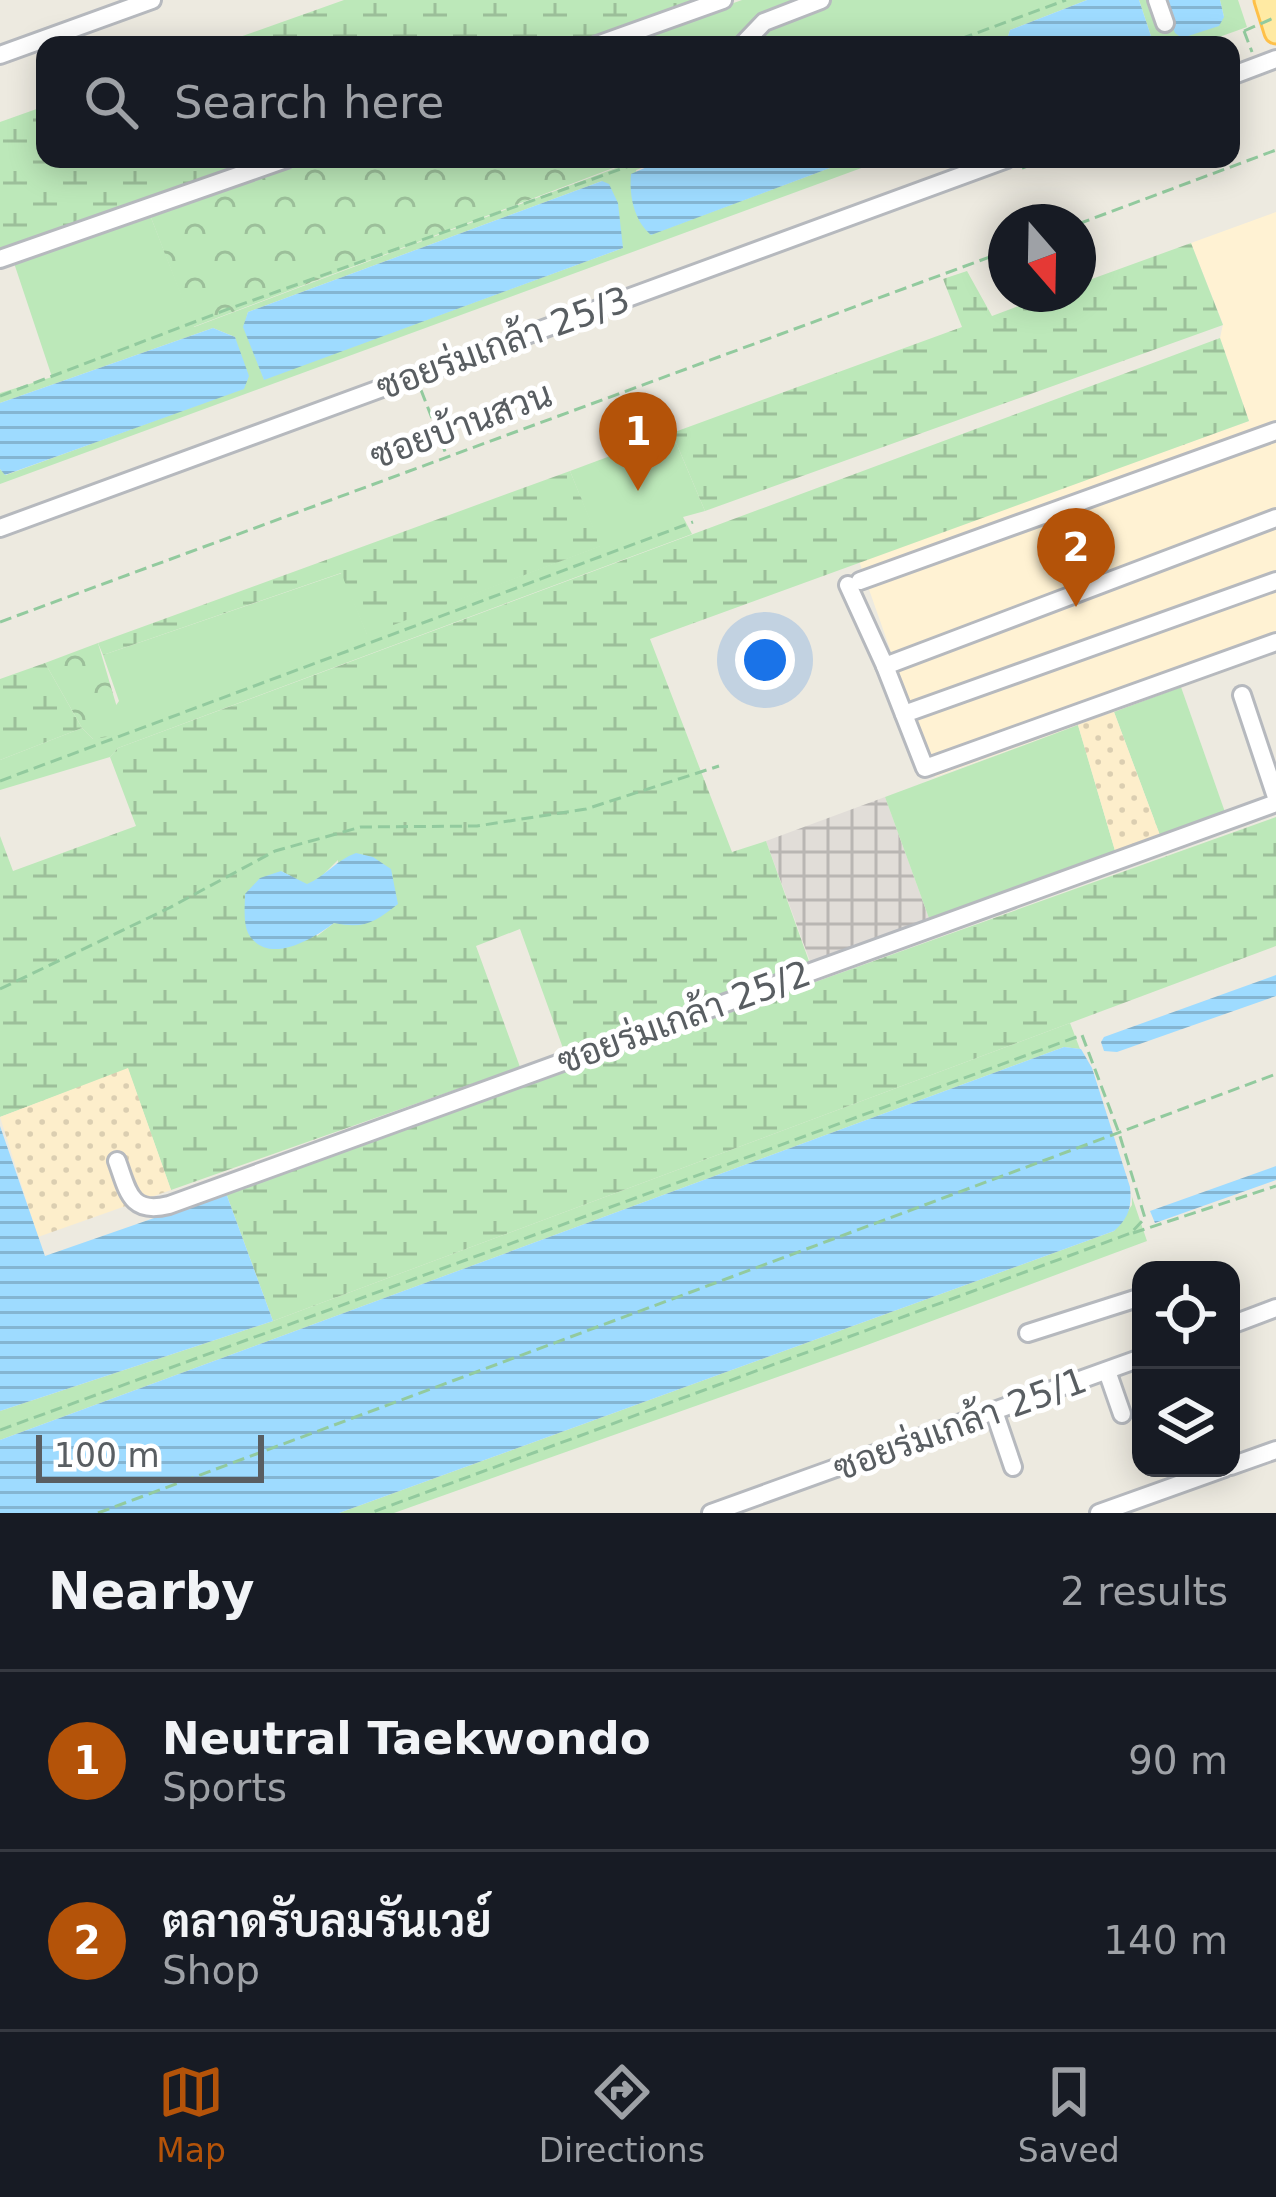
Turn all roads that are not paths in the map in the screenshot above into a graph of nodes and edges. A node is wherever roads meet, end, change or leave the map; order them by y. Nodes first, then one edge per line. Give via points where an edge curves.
1 (152, 0) edge
2 (723, 0) edge
3 (821, 0) edge
4 (1156, 0) edge
5 (1266, 0) edge
6 (1165, 23) dead end
7 (1276, 32) edge
8 (53, 36) edge
9 (622, 36) edge
10 (751, 36) edge
11 (36, 42) edge
12 (0, 55) edge
13 (1276, 59) edge
14 (1240, 73) edge
15 (260, 168) edge
16 (982, 168) edge
17 (0, 259) edge
18 (1276, 431) edge
19 (1276, 518) edge
20 (0, 528) edge
21 (1276, 581) edge
22 (1276, 642) edge
23 (885, 666) junction
24 (1242, 695) dead end
25 (904, 714) junction
26 (1276, 800) edge
27 (117, 1161) dead end
28 (1132, 1304) edge
29 (1276, 1308) edge
30 (1240, 1322) edge
31 (1028, 1333) dead end
32 (1132, 1361) edge
33 (1107, 1371) junction
34 (994, 1412) junction
35 (1122, 1414) dead end
36 (1276, 1450) edge
37 (1240, 1463) edge
38 (1013, 1466) dead end
39 (1188, 1477) edge
40 (711, 1513) edge
41 (1099, 1513) edge

1 - 8 street
2 - 9 street
3 - 10 street via 764,22
4 - 6 street
5 - 7 main road
11 - 12 street
13 - 14 street
15 - 17 street
16 - 20 street, ซอยร่มเกล้า 25/3
18 - 23 street via 854,583
19 - 23 street
21 - 25 street
22 - 25 street via 925,768
23 - 25 street
24 - 26 street
26 - 27 street, ซอยร่มเกล้า 25/2 via 169,1205 137,1204
28 - 31 street
29 - 30 street
32 - 33 street, ซอยร่มเกล้า 25/1
33 - 34 street, ซอยร่มเกล้า 25/1
33 - 35 street
34 - 38 street
34 - 40 street, ซอยร่มเกล้า 25/1
36 - 37 street
39 - 41 street

